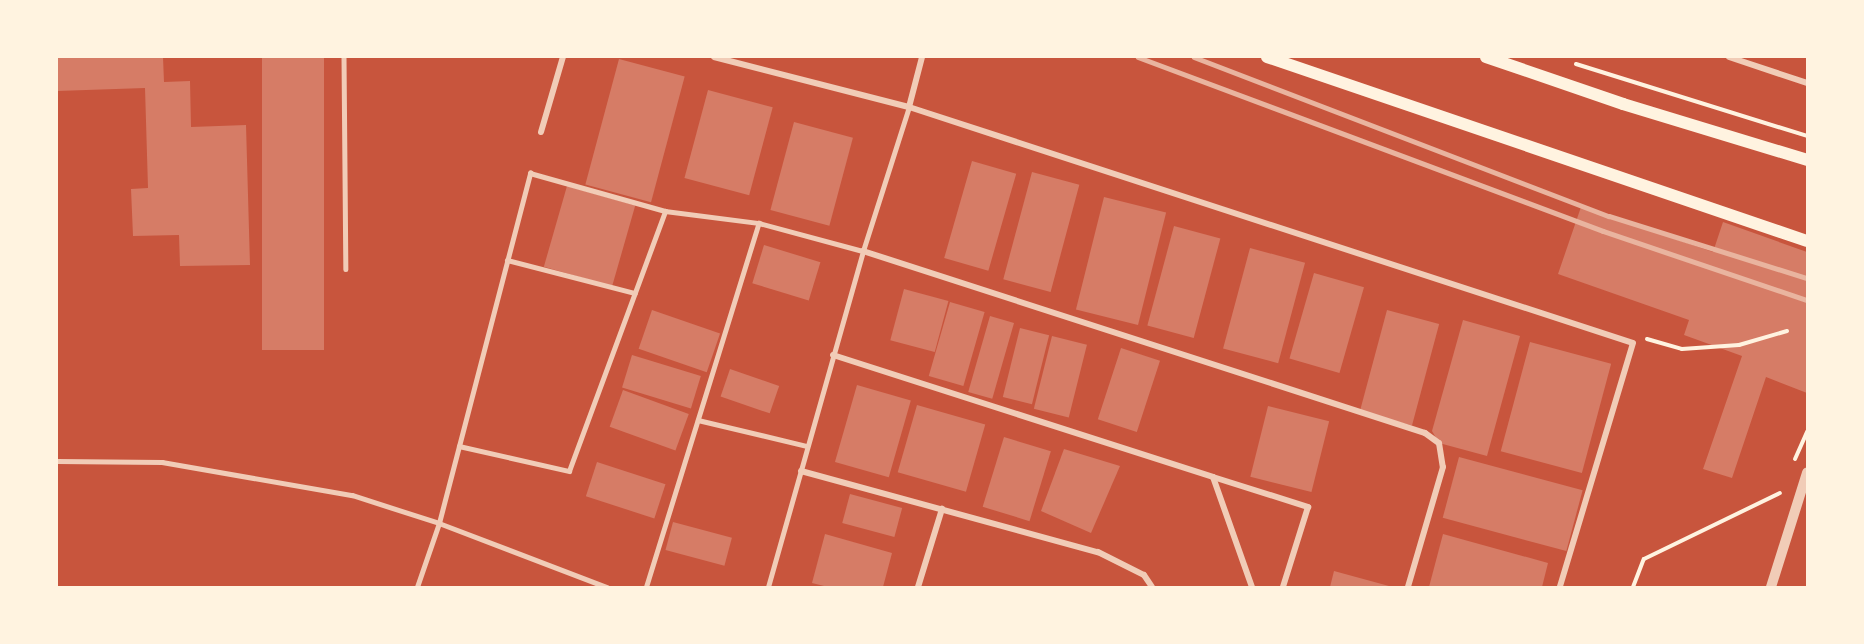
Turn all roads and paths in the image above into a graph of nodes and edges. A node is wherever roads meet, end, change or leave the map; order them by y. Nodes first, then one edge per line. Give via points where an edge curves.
1 (344, 57) edge
2 (562, 57) edge
3 (714, 57) edge
4 (922, 57) edge
5 (1267, 57) edge
6 (1486, 57) edge
7 (1729, 57) edge
8 (1745, 59) edge
9 (1574, 64) dead end
10 (1807, 83) edge
11 (909, 107) junction
12 (541, 132) dead end
13 (1807, 136) edge
14 (1807, 160) edge
15 (665, 211) junction
16 (759, 223) junction
17 (1807, 241) edge
18 (862, 250) junction
19 (507, 260) junction
20 (346, 269) dead end
21 (635, 293) junction
22 (1787, 331) dead end
23 (1645, 338) dead end
24 (833, 355) junction
25 (698, 420) junction
26 (1807, 432) edge
27 (807, 446) junction
28 (459, 447) junction
29 (57, 461) edge
30 (1793, 464) dead end
31 (801, 471) junction
32 (1807, 474) edge
33 (1213, 477) junction
34 (1783, 485) dead end
35 (942, 509) junction
36 (439, 523) junction
37 (417, 587) edge
38 (608, 587) edge
39 (646, 587) edge
40 (768, 587) edge
41 (918, 587) edge
42 (1152, 587) edge
43 (1252, 587) edge
44 (1283, 587) edge
45 (1407, 587) edge
46 (1560, 587) edge
47 (1633, 587) edge
48 (1771, 587) edge

1 - 20 lane
2 - 12 street
3 - 11 street
4 - 11 street
5 - 17 main road
6 - 14 main road
7 - 8 street
8 - 10 street
9 - 13 path
11 - 18 lane
11 - 46 street via 1633,343
15 - 16 lane
15 - 19 lane via 530,173
15 - 21 lane
16 - 18 lane
16 - 25 lane
18 - 24 lane
18 - 45 street via 1425,433 1439,443 1443,467
19 - 21 lane
19 - 28 lane
21 - 28 lane via 569,471
22 - 23 path via 1739,345 1682,349
24 - 27 lane
24 - 33 street
25 - 27 lane
25 - 39 lane
26 - 30 path
27 - 31 lane
28 - 36 lane
29 - 36 lane via 162,462 352,495
31 - 35 street
31 - 40 lane
32 - 48 street
33 - 43 street
33 - 44 street via 1308,507
34 - 47 path via 1778,496 1644,559
35 - 41 street
35 - 42 street via 1098,552 1144,575
36 - 37 lane
36 - 38 lane

